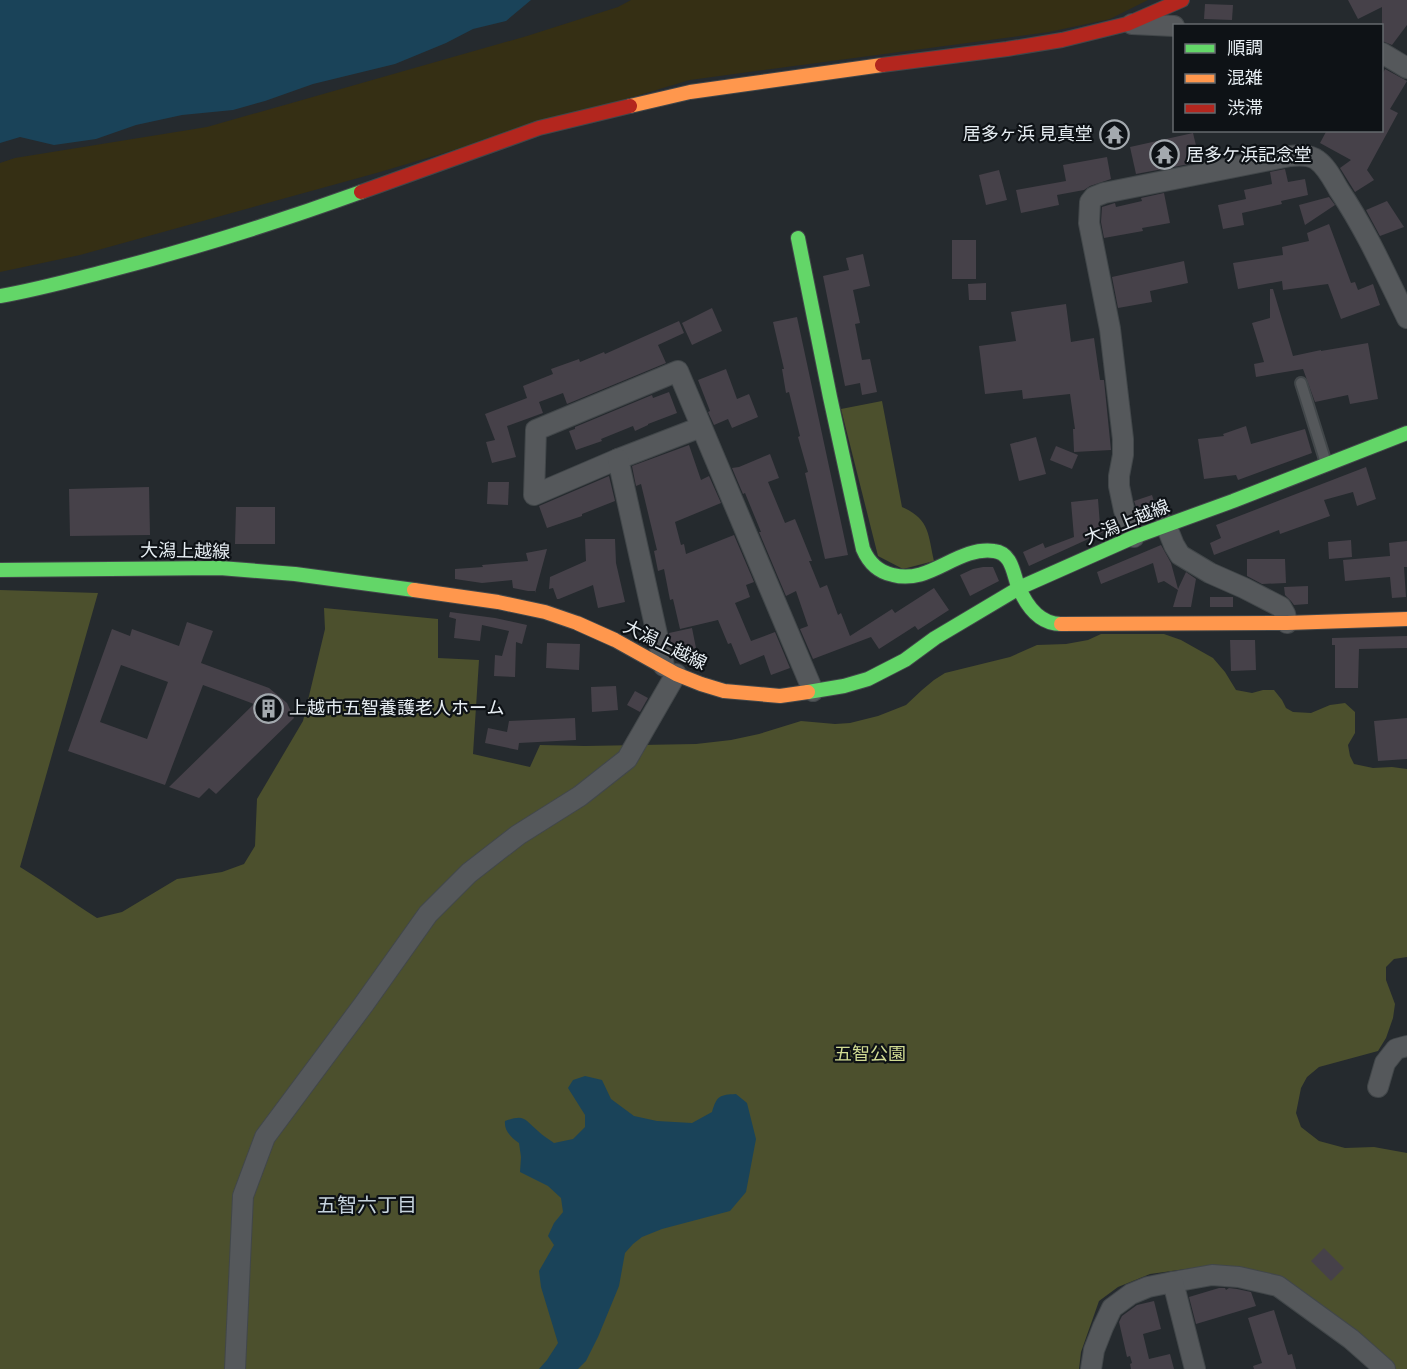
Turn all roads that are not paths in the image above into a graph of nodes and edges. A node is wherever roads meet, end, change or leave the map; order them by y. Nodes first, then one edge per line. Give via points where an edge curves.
1 (1182, 0) edge
2 (1127, 24) junction
3 (1173, 26) edge
4 (1383, 54) edge
5 (1407, 68) edge
6 (798, 238) dead end
7 (0, 296) edge
8 (1407, 318) edge
9 (1301, 383) dead end
10 (701, 427) junction
11 (1407, 433) edge
12 (618, 459) junction
13 (1326, 464) junction
14 (1167, 525) junction
15 (1134, 537) junction
16 (0, 570) edge
17 (1019, 588) junction
18 (1407, 619) edge
19 (1287, 623) junction
20 (670, 670) junction
21 (813, 691) junction
22 (1407, 1046) edge
23 (1378, 1087) dead end
24 (1173, 1282) junction
25 (235, 1369) edge
26 (1091, 1369) edge
27 (1195, 1369) edge
28 (1385, 1369) edge

1 - 2 street
2 - 3 street
2 - 7 street via 1007,49 667,97 539,128 322,206 169,255
4 - 5 street
6 - 17 street via 869,563 893,577 909,578 970,553 999,551 1008,557
8 - 15 street via 1351,207 1325,168 1312,157 1290,156 1094,197 1089,223 1110,329 1123,439 1119,486
9 - 13 lane
10 - 12 street
10 - 12 street via 678,371 536,430 534,495
10 - 21 street
11 - 13 street, 大潟上越線
12 - 20 street
13 - 14 street, 大潟上越線
14 - 15 street, 大潟上越線
14 - 19 street via 1180,555 1281,607
15 - 17 street, 大潟上越線
16 - 20 street, 大潟上越線 via 220,568 295,574 498,602 577,623
17 - 19 street via 1041,619 1053,624
17 - 21 street, 大潟上越線 via 868,679
18 - 19 street
20 - 21 street, 大潟上越線 via 723,691 780,696
20 - 25 street via 627,759 469,873 428,914 265,1137 243,1196
22 - 23 street via 1396,1049 1385,1063
24 - 26 street via 1131,1294 1112,1308 1094,1350
24 - 27 street
24 - 28 street via 1212,1275 1278,1286

